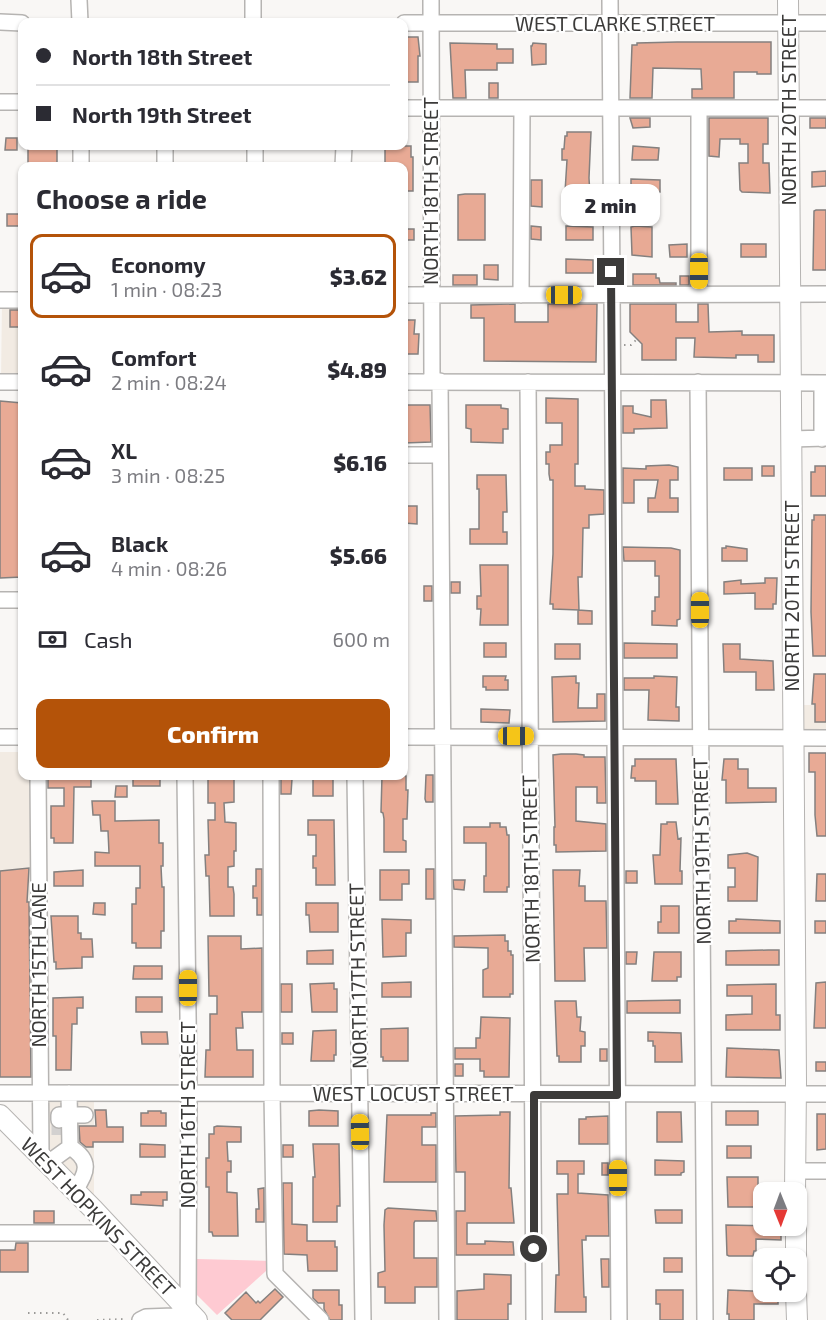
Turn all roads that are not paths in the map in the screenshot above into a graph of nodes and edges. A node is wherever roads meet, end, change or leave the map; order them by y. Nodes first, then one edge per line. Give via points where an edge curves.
1 (79, 0) edge
2 (253, 0) edge
3 (431, 0) edge
4 (610, 0) edge
5 (788, 0) edge
6 (80, 18) edge
7 (253, 18) edge
8 (0, 22) edge
9 (18, 23) edge
10 (408, 23) edge
11 (431, 23) junction
12 (826, 23) edge
13 (788, 24) junction
14 (610, 25) junction
15 (0, 102) edge
16 (18, 102) edge
17 (609, 107) junction
18 (408, 108) edge
19 (430, 108) junction
20 (522, 108) junction
21 (699, 108) junction
22 (788, 108) junction
23 (826, 108) edge
24 (699, 294) junction
25 (826, 294) edge
26 (408, 295) edge
27 (431, 295) junction
28 (520, 295) junction
29 (612, 295) junction
30 (789, 295) junction
31 (0, 300) edge
32 (18, 300) edge
33 (408, 381) edge
34 (436, 381) junction
35 (0, 382) edge
36 (18, 382) edge
37 (528, 382) junction
38 (613, 382) junction
39 (698, 382) junction
40 (790, 382) junction
41 (824, 383) edge
42 (824, 438) edge
43 (791, 439) junction
44 (408, 455) edge
45 (440, 455) junction
46 (0, 600) edge
47 (18, 600) edge
48 (529, 736) junction
49 (0, 737) edge
50 (18, 737) edge
51 (408, 737) edge
52 (441, 737) junction
53 (615, 737) junction
54 (701, 738) junction
55 (793, 738) junction
56 (826, 738) edge
57 (38, 780) edge
58 (185, 780) edge
59 (271, 780) edge
60 (356, 780) edge
61 (0, 1093) edge
62 (39, 1093) junction
63 (69, 1093) junction
64 (189, 1093) junction
65 (272, 1093) junction
66 (359, 1093) junction
67 (446, 1094) junction
68 (796, 1094) junction
69 (826, 1094) edge
70 (534, 1095) junction
71 (617, 1095) junction
72 (705, 1095) junction
73 (4, 1123) edge
74 (65, 1146) junction
75 (44, 1159) junction
76 (795, 1171) junction
77 (826, 1171) edge
78 (795, 1182) edge
79 (75, 1190) junction
80 (0, 1233) edge
81 (114, 1233) junction
82 (796, 1302) edge
83 (193, 1315) edge
84 (140, 1320) edge
85 (321, 1320) edge
86 (363, 1320) edge
87 (447, 1320) edge
88 (534, 1320) edge
89 (619, 1320) edge
90 (705, 1320) edge
91 (797, 1320) edge

1 - 6 street
2 - 7 street
3 - 11 street, NORTH 18TH STREET
4 - 14 street
5 - 13 main road, NORTH 20TH STREET
8 - 9 street
10 - 11 street, WEST CLARKE STREET
11 - 14 street, WEST CLARKE STREET
11 - 19 street, NORTH 18TH STREET
12 - 13 street, WEST CLARKE STREET
13 - 14 street, WEST CLARKE STREET
13 - 22 main road, NORTH 20TH STREET
14 - 17 street
15 - 16 street
17 - 20 street
17 - 21 street
17 - 29 street
18 - 19 street
19 - 20 street
19 - 27 street, NORTH 18TH STREET
20 - 28 street
21 - 22 street
21 - 24 street
22 - 23 street
22 - 30 main road, NORTH 20TH STREET
24 - 29 street
24 - 30 street
25 - 30 street
26 - 27 street
27 - 28 street
27 - 34 street, NORTH 18TH STREET
28 - 29 street
29 - 38 street
30 - 40 main road, NORTH 20TH STREET
31 - 32 street
33 - 34 street
34 - 37 street
34 - 45 street, NORTH 18TH STREET
35 - 36 street
37 - 38 street
37 - 48 street, NORTH 18TH STREET
38 - 39 street
38 - 53 street
39 - 40 street
39 - 54 street, NORTH 19TH STREET
40 - 41 street
40 - 43 main road, NORTH 20TH STREET
41 - 42 street
42 - 43 street
43 - 55 main road, NORTH 20TH STREET
44 - 45 street
45 - 52 street, NORTH 18TH STREET
46 - 47 street
48 - 52 street
48 - 53 street
48 - 70 street, NORTH 18TH STREET
49 - 50 street
51 - 52 street
52 - 67 street, NORTH 18TH STREET
53 - 54 street
53 - 71 street
54 - 55 street
54 - 72 street, NORTH 19TH STREET
55 - 56 street
55 - 68 main road, NORTH 20TH STREET
57 - 62 street, NORTH 15TH LANE
58 - 64 street, NORTH 16TH STREET
59 - 65 street
60 - 66 street, NORTH 17TH STREET
61 - 62 street, WEST LOCUST STREET
62 - 63 street, WEST LOCUST STREET
62 - 75 street, NORTH 15TH LANE
63 - 64 street, WEST LOCUST STREET
63 - 74 street via 71,1116
64 - 65 street, WEST LOCUST STREET
64 - 83 street, NORTH 16TH STREET
65 - 66 street, WEST LOCUST STREET
65 - 85 street via 275,1274
66 - 67 street, WEST LOCUST STREET
66 - 86 street, NORTH 17TH STREET
67 - 70 street, WEST LOCUST STREET
67 - 87 street, NORTH 18TH STREET
68 - 69 street, WEST LOCUST STREET
68 - 72 street, WEST LOCUST STREET
68 - 76 main road, NORTH 20TH STREET
70 - 71 street, WEST LOCUST STREET
70 - 88 street, NORTH 18TH STREET
71 - 72 street, WEST LOCUST STREET
71 - 89 street
72 - 90 street, NORTH 19TH STREET
73 - 75 main road, WEST HOPKINS STREET
74 - 75 street
74 - 79 street via 78,1165 86,1169
75 - 79 main road, WEST HOPKINS STREET
76 - 77 street
76 - 78 main road, NORTH 20TH STREET
79 - 81 main road, WEST HOPKINS STREET
80 - 81 street
81 - 83 main road, WEST HOPKINS STREET
82 - 91 main road
83 - 84 street

